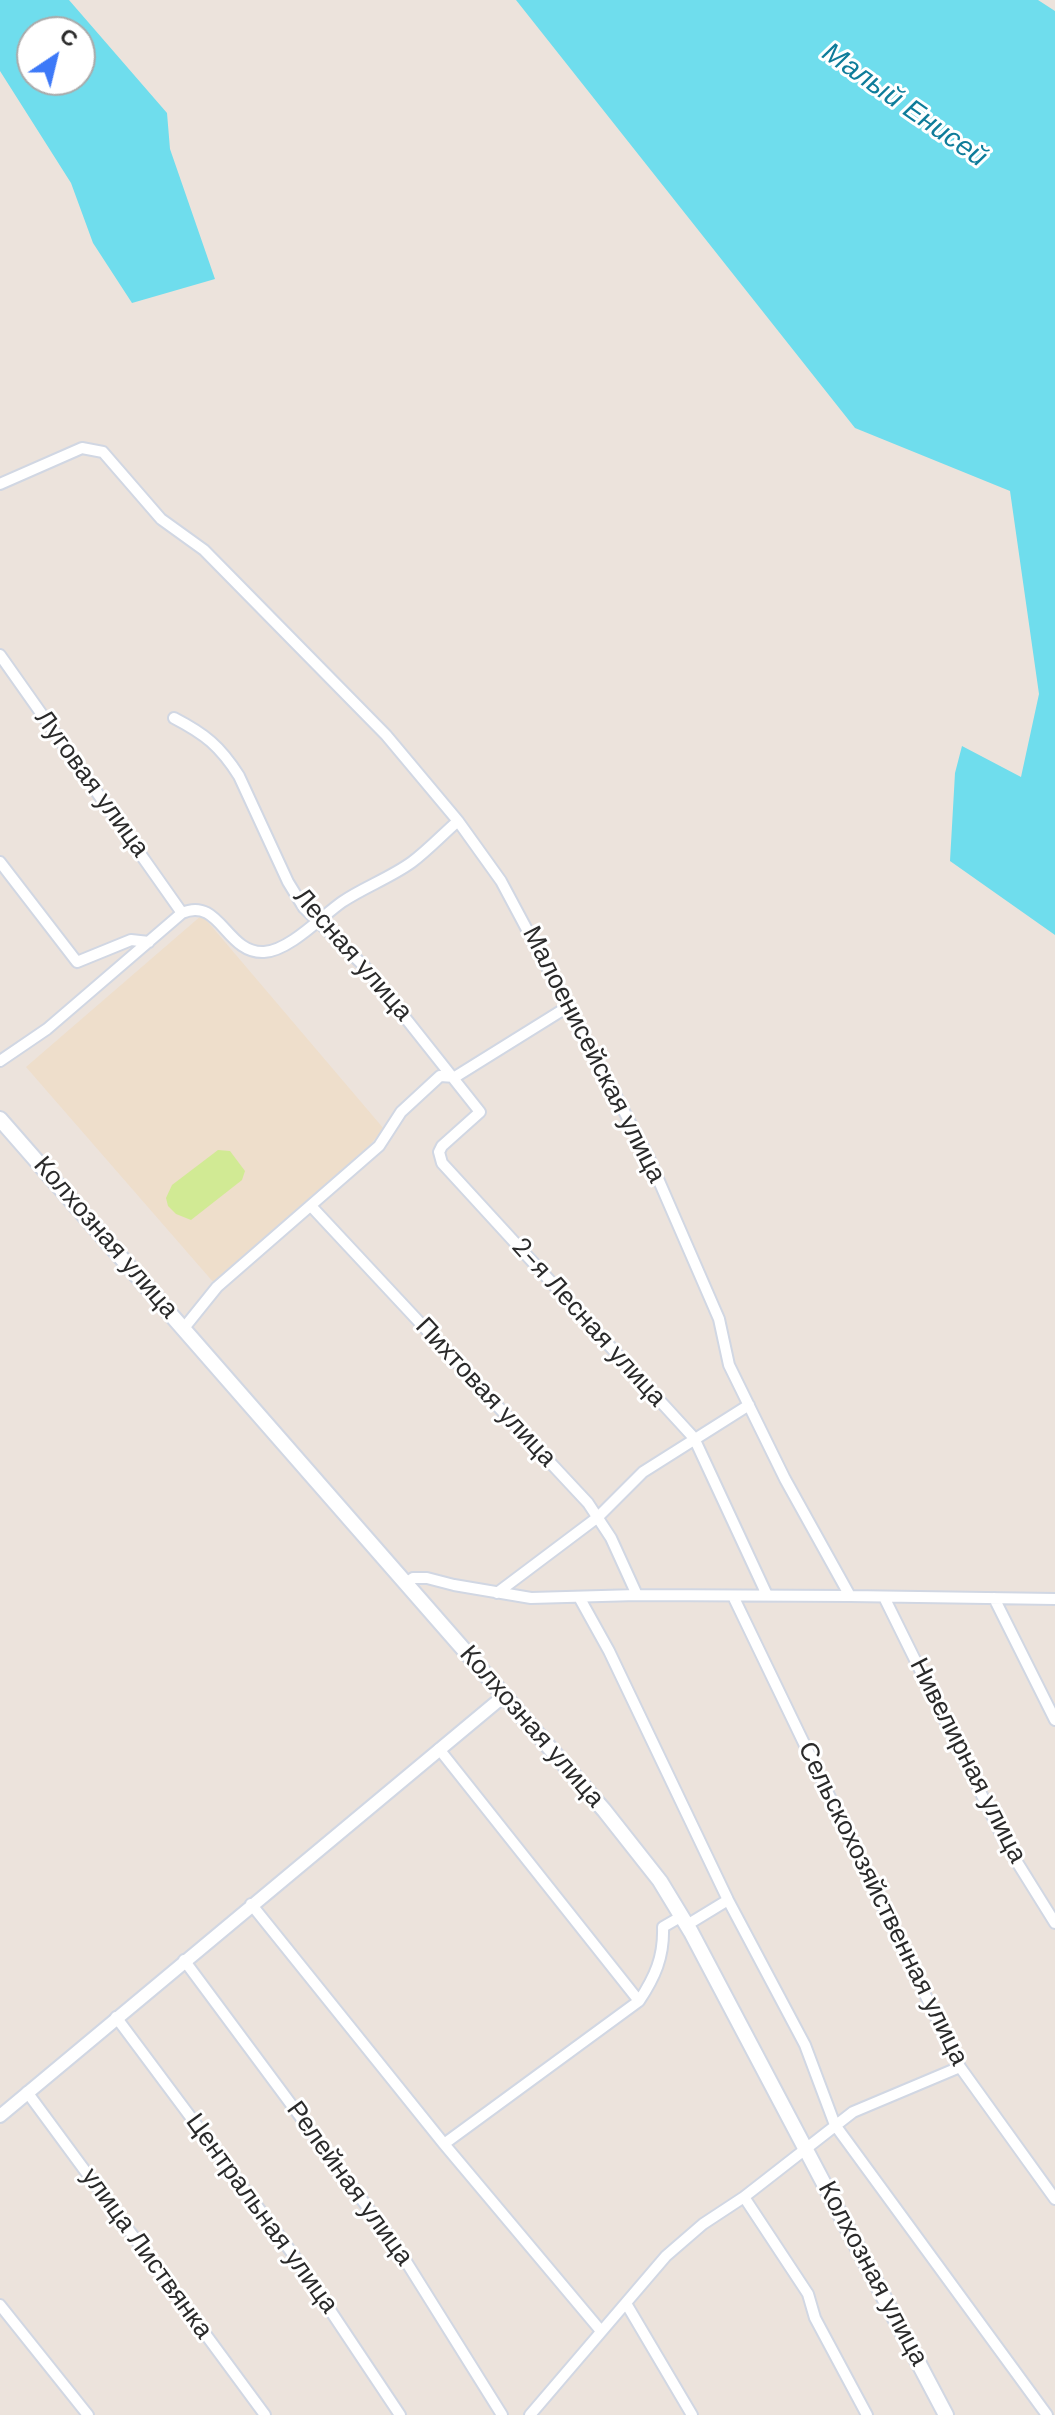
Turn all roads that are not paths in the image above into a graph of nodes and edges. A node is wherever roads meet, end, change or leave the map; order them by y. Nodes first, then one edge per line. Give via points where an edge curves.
1 (0, 484) edge
2 (0, 655) edge
3 (174, 718) dead end
4 (458, 821) junction
5 (0, 862) edge
6 (182, 913) junction
7 (317, 923) junction
8 (149, 942) junction
9 (569, 1006) junction
10 (0, 1061) edge
11 (455, 1077) junction
12 (0, 1119) edge
13 (311, 1206) junction
14 (184, 1328) junction
15 (749, 1405) junction
16 (694, 1438) junction
17 (598, 1517) junction
18 (406, 1583) junction
19 (497, 1593) junction
20 (637, 1595) junction
21 (767, 1595) junction
22 (733, 1596) junction
23 (850, 1596) junction
24 (579, 1597) junction
25 (884, 1597) junction
26 (994, 1598) junction
27 (1055, 1599) edge
28 (505, 1695) junction
29 (1055, 1720) edge
30 (439, 1749) junction
31 (728, 1900) junction
32 (251, 1904) junction
33 (684, 1920) junction
34 (1055, 1923) edge
35 (184, 1960) junction
36 (639, 2001) junction
37 (116, 2017) junction
38 (960, 2067) junction
39 (27, 2092) junction
40 (0, 2116) edge
41 (835, 2125) junction
42 (444, 2144) junction
43 (807, 2149) junction
44 (744, 2197) junction
45 (1055, 2199) edge
46 (0, 2305) edge
47 (627, 2305) junction
48 (601, 2331) junction
49 (88, 2415) edge
50 (265, 2415) edge
51 (400, 2415) edge
52 (502, 2415) edge
53 (530, 2415) edge
54 (692, 2415) edge
55 (867, 2415) edge
56 (946, 2415) edge
57 (1047, 2415) edge

1 - 4 street, Малоенисейская улица via 82,448 103,452 161,519 230,574 386,735
2 - 6 street, Луговая улица
3 - 7 street, Лесная улица via 207,735 229,760 288,882
4 - 7 street via 412,862 344,900
4 - 9 street, Малоенисейская улица via 501,881
5 - 8 street via 77,962 131,940
6 - 7 street via 199,908 208,912 239,944 267,952
6 - 8 street
7 - 11 street, Лесная улица via 365,967
8 - 10 street via 47,1029
9 - 11 street
9 - 15 street, Малоенисейская улица via 649,1158 719,1319 729,1365
11 - 13 street via 440,1076 420,1092 379,1146
11 - 16 street, 2-я Лесная улица via 480,1112 442,1146 442,1163
12 - 14 main road, Колхозная улица
13 - 14 street via 217,1287
13 - 17 street, Пихтовая улица
14 - 18 main road, Колхозная улица
15 - 16 street
15 - 23 street, Малоенисейская улица
16 - 17 street via 643,1472
16 - 21 street, 2-я Лесная улица
17 - 19 street
17 - 20 street, Пихтовая улица
18 - 19 street via 427,1578
18 - 28 main road, Колхозная улица
19 - 24 street
20 - 22 street
20 - 24 street
21 - 22 street
21 - 23 street
22 - 38 street, Сельскохозяйственная улица
23 - 25 street
24 - 31 street
25 - 26 street
25 - 34 street, Нивелирная улица via 1007,1846
26 - 27 street
26 - 29 street
28 - 30 street
28 - 33 main road, Колхозная улица via 639,1853
30 - 32 street
30 - 36 street
31 - 33 street
31 - 41 street via 805,2045
32 - 35 street
32 - 42 street
33 - 36 street via 663,1927 664,1949
33 - 43 main road, Колхозная улица
35 - 37 street
35 - 52 street, Релейная улица via 397,2247
36 - 42 street
37 - 39 street
37 - 51 street, Центральная улица via 292,2253
38 - 41 street via 853,2112
38 - 45 street, Сельскохозяйственная улица
39 - 40 street
39 - 50 street, улица Листвянка
41 - 43 street
41 - 57 street
42 - 48 street
43 - 44 street
43 - 56 main road, Колхозная улица
44 - 47 street via 666,2256
44 - 55 street via 808,2294 815,2318
46 - 49 street
47 - 48 street
47 - 54 street
48 - 53 street

